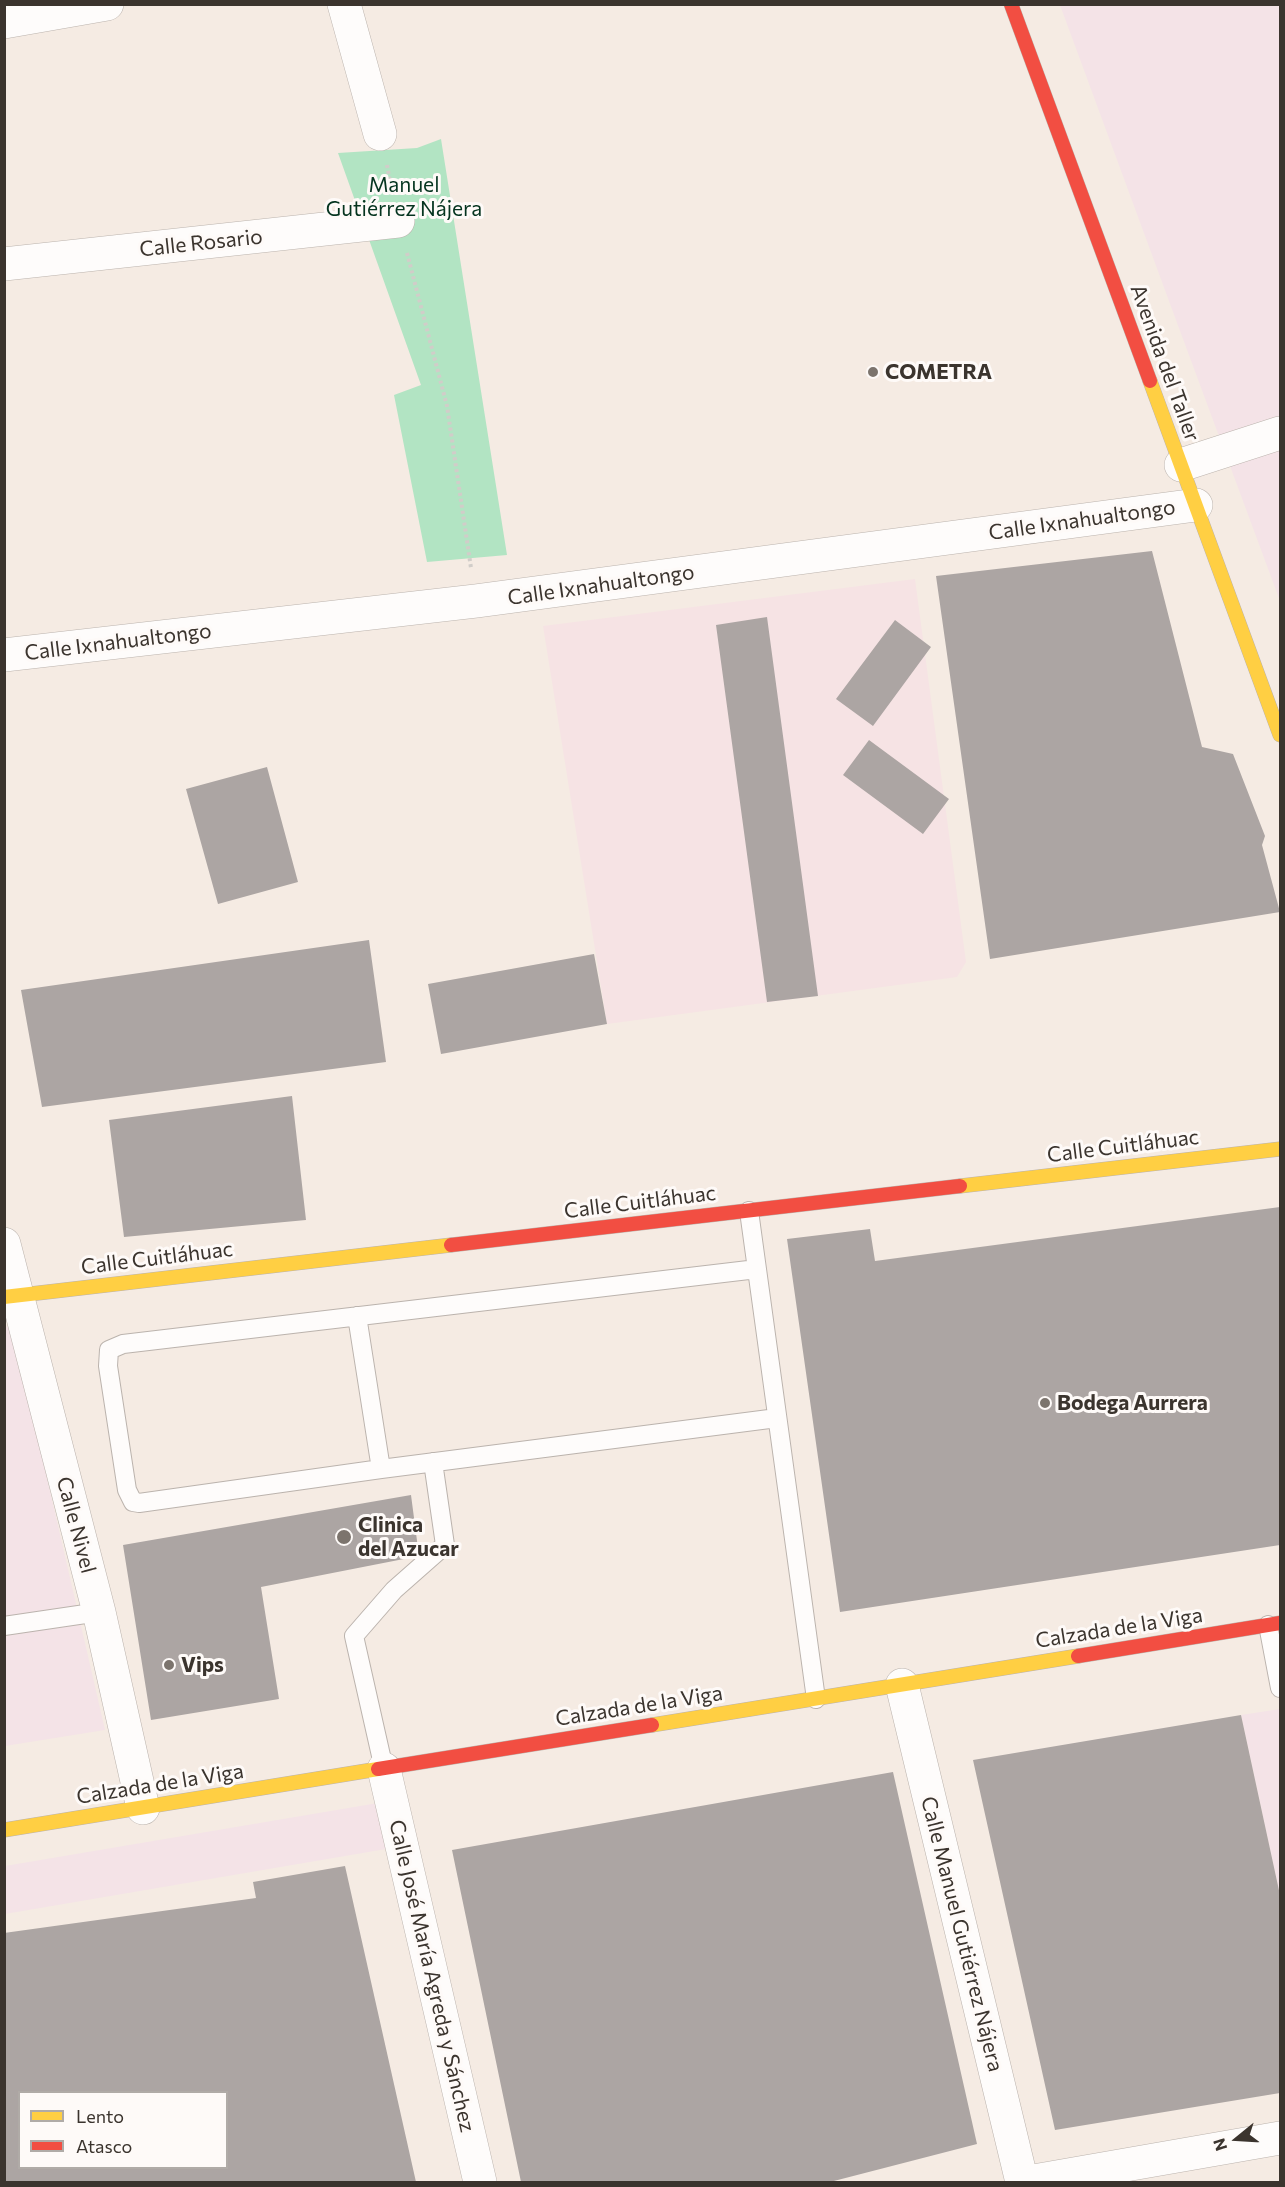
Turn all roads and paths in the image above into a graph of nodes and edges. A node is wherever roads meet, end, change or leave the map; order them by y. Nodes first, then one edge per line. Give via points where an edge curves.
1 (106, 4) edge
2 (344, 4) edge
3 (1011, 4) edge
4 (4, 22) edge
5 (380, 134) joint
6 (398, 221) junction
7 (4, 264) edge
8 (1281, 433) edge
9 (1181, 465) junction
10 (1196, 505) junction
11 (476, 601) junction
12 (4, 655) edge
13 (1281, 735) edge
14 (1281, 1149) edge
15 (749, 1211) junction
16 (4, 1244) edge
17 (757, 1269) junction
18 (10, 1296) edge
19 (357, 1316) junction
20 (777, 1418) junction
21 (433, 1462) junction
22 (381, 1468) junction
23 (99, 1612) junction
24 (1274, 1624) edge
25 (4, 1626) edge
26 (902, 1685) junction
27 (1281, 1688) edge
28 (816, 1699) junction
29 (384, 1769) junction
30 (143, 1808) junction
31 (4, 1830) edge
32 (1281, 2138) edge
33 (480, 2182) edge
34 (1022, 2182) edge
35 (1029, 2182) edge

1 - 4 street
2 - 5 street
3 - 9 main road, Avenida del Taller
5 - 6 path
6 - 7 street, Calle Rosario
6 - 11 path via 447,406
8 - 9 street
9 - 10 main road, Avenida del Taller
10 - 11 street, Calle Ixnahualtongo
10 - 13 main road, Avenida del Taller
11 - 12 street, Calle Ixnahualtongo
14 - 15 main road, Calle Cuitláhuac
15 - 17 lane
15 - 18 main road, Calle Cuitláhuac
16 - 18 street, Calle Nivel
17 - 19 lane
17 - 20 lane
18 - 23 street, Calle Nivel
19 - 22 lane
19 - 22 lane via 115,1346 109,1350 127,1490 133,1502 139,1503
20 - 21 lane
20 - 28 lane
21 - 22 lane
21 - 29 lane via 445,1545 394,1590 354,1636
23 - 25 lane
23 - 30 street, Calle Nivel
24 - 26 main road, Calzada de la Viga
24 - 27 lane
26 - 28 main road, Calzada de la Viga
26 - 34 street, Calle Manuel Gutiérrez Nájera
28 - 29 main road, Calzada de la Viga
29 - 30 main road, Calzada de la Viga
29 - 33 street, Calle José María Agreda y Sánchez
30 - 31 main road, Calzada de la Viga
32 - 35 street

